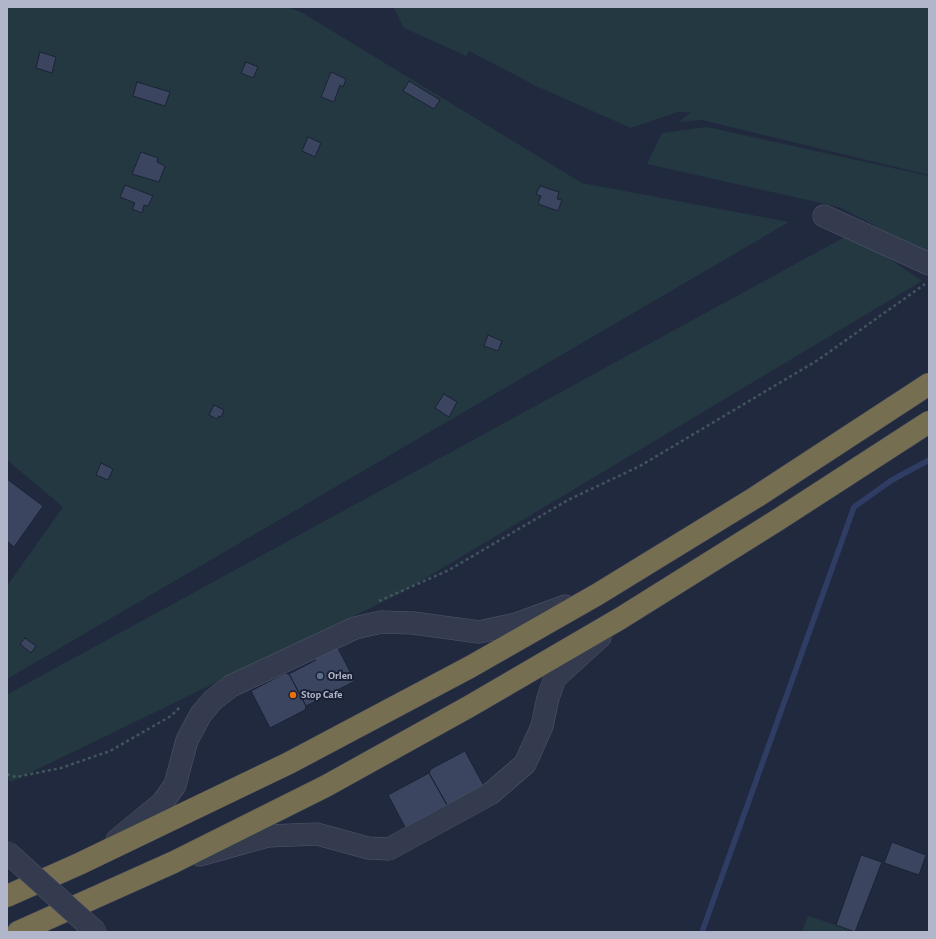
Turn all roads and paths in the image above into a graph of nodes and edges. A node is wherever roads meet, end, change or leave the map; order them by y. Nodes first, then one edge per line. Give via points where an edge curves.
1 (824, 216) dead end
2 (928, 273) edge
3 (929, 384) edge
4 (929, 422) edge
5 (598, 594) junction
6 (373, 604) dead end
7 (621, 618) junction
8 (186, 701) dead end
9 (7, 774) edge
10 (7, 852) edge
11 (174, 862) junction
12 (79, 864) junction
13 (7, 896) edge
14 (18, 932) edge
15 (96, 932) edge

1 - 2 street
2 - 6 path via 818,360 640,466 568,500 449,570
3 - 5 highway via 756,497
4 - 7 highway
5 - 12 highway via 470,667 289,762
5 - 12 street via 516,624 479,632 381,622 355,628 231,686 213,700 201,714 187,740 174,785 163,802 130,831
7 - 11 highway via 326,786
7 - 11 street via 555,678 542,726 525,764 484,798 389,849 368,848 317,834 268,836
8 - 9 path via 171,716 110,751 61,768 16,777
10 - 15 street, bridge
11 - 14 highway
12 - 13 highway

